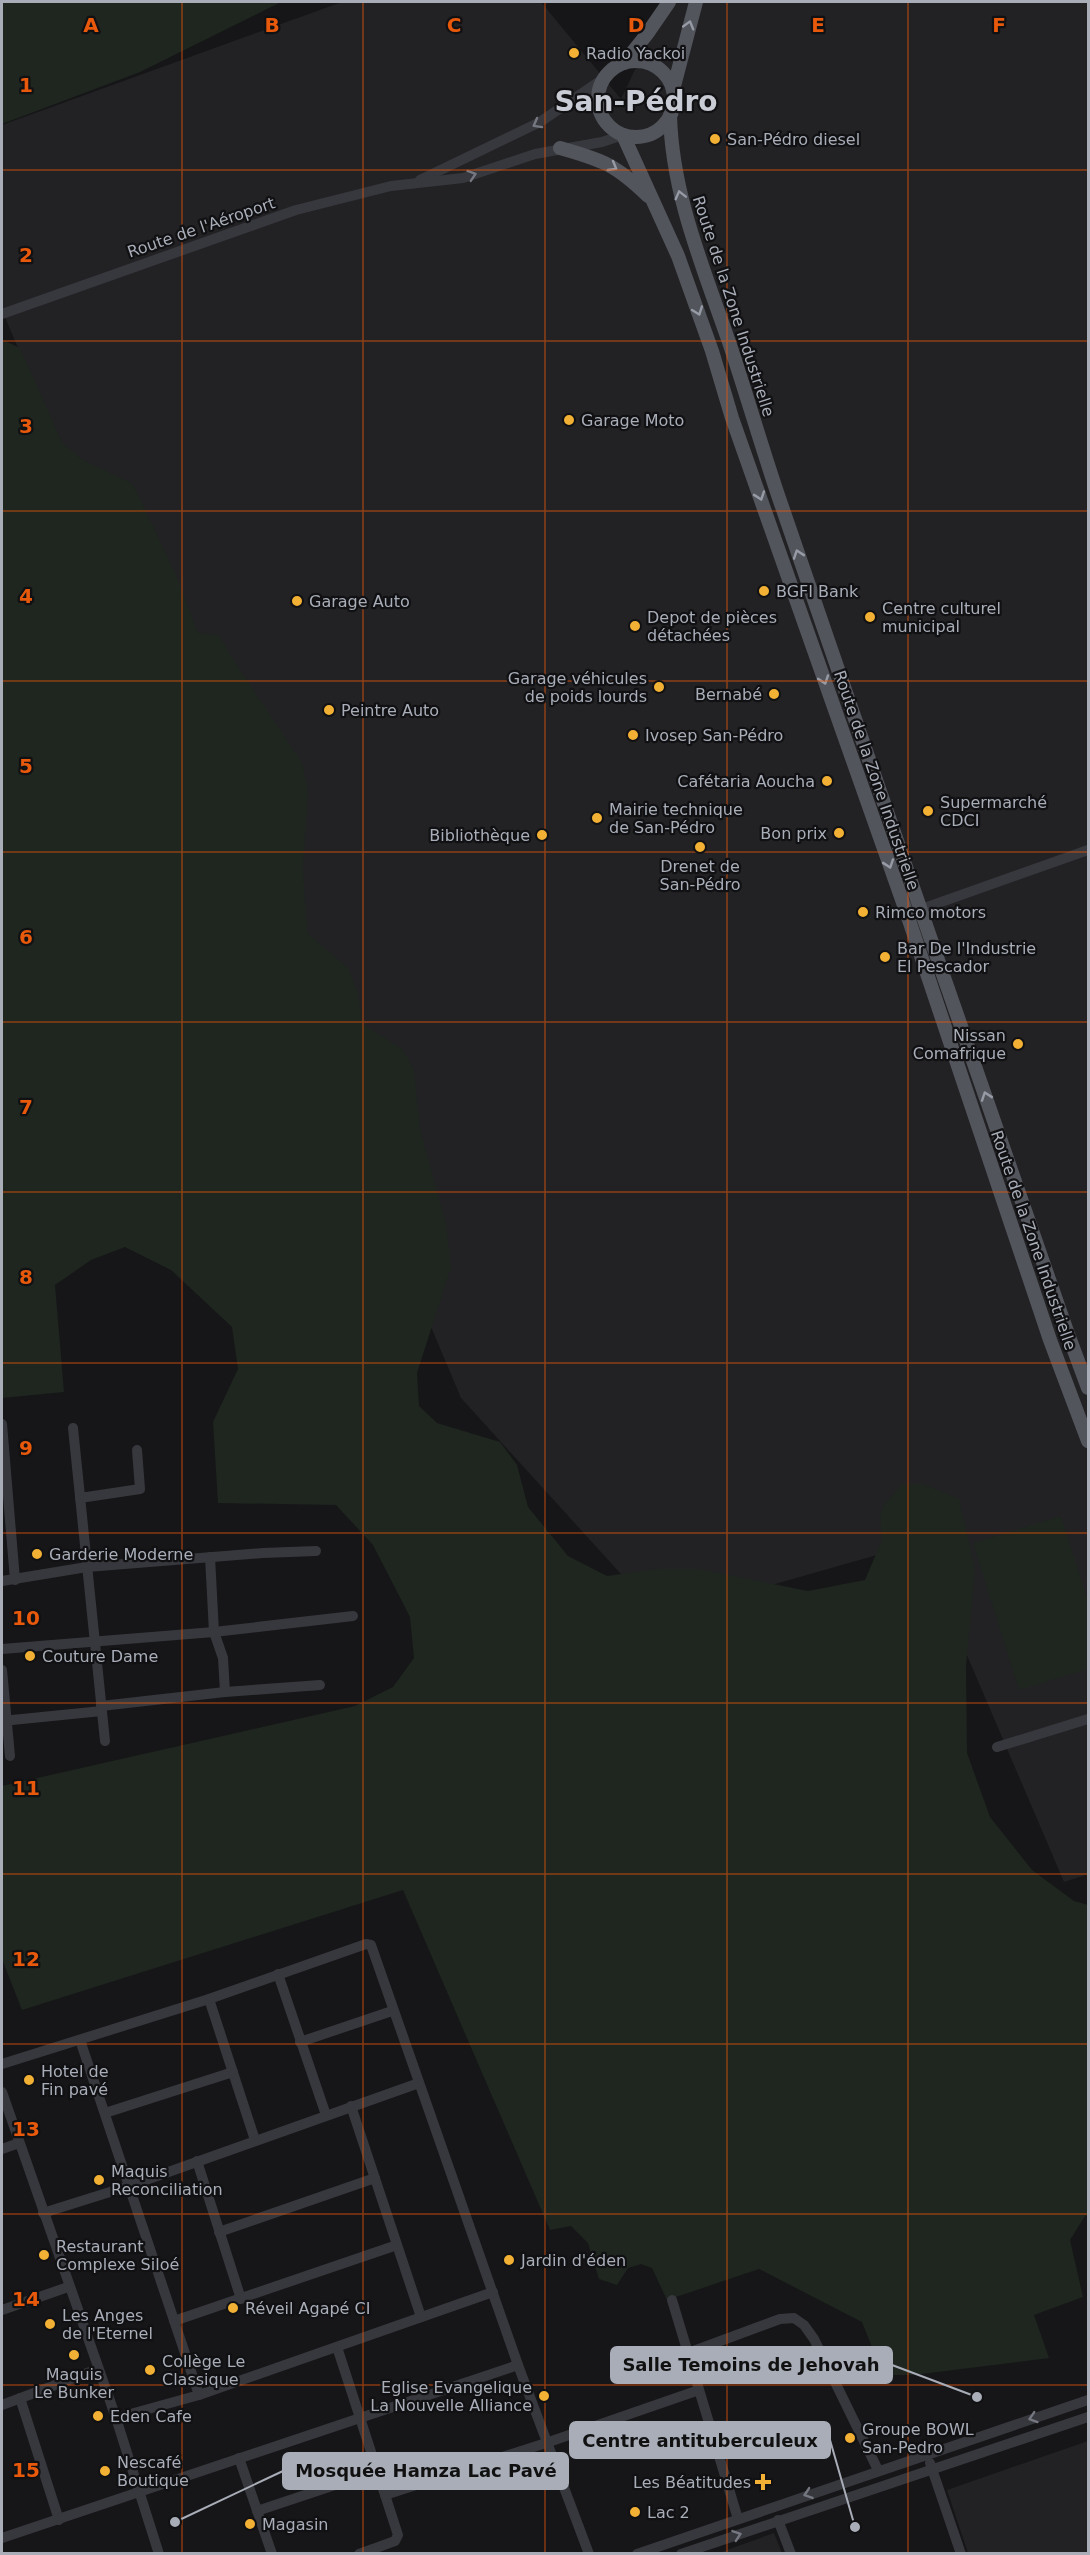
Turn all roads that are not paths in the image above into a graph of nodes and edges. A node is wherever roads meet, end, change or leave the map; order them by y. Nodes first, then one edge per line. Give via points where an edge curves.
1 (669, 2) edge
2 (696, 2) edge
3 (624, 63) junction
4 (603, 80) junction
5 (673, 90) junction
6 (670, 115) junction
7 (623, 135) junction
8 (560, 148) junction
9 (414, 183) junction
10 (656, 204) junction
11 (2, 314) edge
12 (1089, 850) edge
13 (922, 909) junction
14 (906, 914) junction
15 (1086, 1374) edge
16 (1066, 1380) junction
17 (1089, 1388) edge
18 (2, 1424) edge
19 (73, 1428) dead end
20 (1089, 1441) edge
21 (137, 1450) dead end
22 (81, 1498) junction
23 (316, 1551) dead end
24 (210, 1557) junction
25 (87, 1567) junction
26 (15, 1580) junction
27 (2, 1581) edge
28 (353, 1616) dead end
29 (214, 1632) junction
30 (95, 1642) junction
31 (2, 1649) edge
32 (2, 1670) edge
33 (320, 1685) dead end
34 (225, 1692) junction
35 (102, 1708) junction
36 (1089, 1719) edge
37 (4, 1721) edge
38 (105, 1742) dead end
39 (997, 1747) dead end
40 (10, 1756) dead end
41 (278, 1974) junction
42 (209, 1999) junction
43 (392, 2011) junction
44 (80, 2040) junction
45 (300, 2042) junction
46 (2, 2064) edge
47 (233, 2072) junction
48 (419, 2083) junction
49 (2, 2091) edge
50 (351, 2106) junction
51 (105, 2113) junction
52 (326, 2115) junction
53 (255, 2140) junction
54 (20, 2143) junction
55 (2, 2149) edge
56 (197, 2161) junction
57 (375, 2178) junction
58 (129, 2186) junction
59 (43, 2212) junction
60 (219, 2232) junction
61 (397, 2245) junction
62 (68, 2287) junction
63 (493, 2292) junction
64 (241, 2299) junction
65 (672, 2300) dead end
66 (2, 2310) edge
67 (421, 2317) junction
68 (174, 2321) junction
69 (337, 2347) junction
70 (688, 2353) junction
71 (518, 2365) junction
72 (98, 2369) junction
73 (699, 2390) junction
74 (199, 2395) junction
75 (20, 2398) junction
76 (1089, 2400) edge
77 (2, 2405) edge
78 (1089, 2417) edge
79 (116, 2418) junction
80 (360, 2419) junction
81 (546, 2443) junction
82 (926, 2454) junction
83 (239, 2458) junction
84 (932, 2468) junction
85 (878, 2470) junction
86 (377, 2471) junction
87 (139, 2492) junction
88 (385, 2495) junction
89 (257, 2511) junction
90 (738, 2519) junction
91 (59, 2520) junction
92 (778, 2520) junction
93 (2, 2538) edge
94 (699, 2551) edge
95 (159, 2553) edge
96 (272, 2553) edge
97 (359, 2553) edge
98 (589, 2553) edge
99 (637, 2553) edge
100 (681, 2553) edge
101 (791, 2553) edge
102 (962, 2553) edge

1 - 3 main road
5 -> 2 main road
3 - 4 main road
3 - 5 main road via 651,64 667,78
4 - 7 main road via 598,108 610,127
4 -> 9 street, Route de l'Aéroport via 540,122
5 - 6 main road
6 - 7 main road via 651,134
13 -> 6 main road, Route de la Zone Industrielle via 863,748 684,211 673,161
7 - 8 street, Route de l'Aéroport
7 - 10 main road, Route de la Zone Industrielle
9 -> 8 street, Route de l'Aéroport via 463,178
8 -> 10 main road via 608,163
9 - 11 street, Route de l'Aéroport via 296,210
10 -> 14 main road, Route de la Zone Industrielle via 712,351
12 - 13 street
13 - 14 street
15 -> 13 main road, Route de la Zone Industrielle via 1068,1334
14 - 16 main road, Route de la Zone Industrielle
15 - 16 street
15 - 17 main road, Route de la Zone Industrielle
16 - 20 main road, Route de la Zone Industrielle
18 - 26 street
19 - 22 street
21 - 22 street via 140,1489
22 - 25 street
23 - 24 street
24 - 25 street
24 - 29 street
25 - 26 street
25 - 30 street
26 - 27 street
28 - 29 street
29 - 30 street
29 - 34 street via 223,1658
30 - 31 street
30 - 35 street
32 - 37 street
33 - 34 street
34 - 35 street
35 - 37 street
35 - 38 street
36 - 39 street
37 - 40 street
41 - 42 street
41 - 43 street via 371,1945
41 - 45 street
42 - 44 street
42 - 47 street
43 - 45 street
43 - 48 street
44 - 46 street
44 - 51 street
45 - 52 street
47 - 51 street
47 - 53 street
48 - 50 street
48 - 63 street
49 - 54 street
50 - 52 street
50 - 57 street
51 - 58 street
52 - 53 street
53 - 56 street
54 - 55 street
54 - 59 street
56 - 58 street
56 - 60 street
57 - 60 street
57 - 61 street
58 - 59 street
58 - 68 street
59 - 62 street
60 - 64 street
61 - 64 street
61 - 67 street
62 - 66 street
62 - 72 street
63 - 67 street
63 - 71 street
64 - 68 street
65 - 70 street
67 - 69 street
68 - 74 street
69 - 74 street
69 - 80 street
70 - 73 street
70 - 85 street via 780,2319 794,2318 814,2339
71 - 80 street
71 - 81 street
72 - 75 street
72 - 79 street
73 - 81 street
73 - 90 street
74 - 79 street
75 - 77 street
75 - 91 street
76 -> 82 street
78 - 84 street
79 - 87 street
80 - 83 street
80 - 86 street
81 - 88 street
81 - 98 street
82 - 84 street
82 - 85 street
83 - 87 street
83 - 89 street
84 - 92 street
84 - 102 street
85 -> 90 street
86 - 88 street
86 - 89 street
87 - 91 street
87 - 95 street
88 - 97 street via 397,2539
89 - 96 street
90 - 99 street
91 - 93 street
94 -> 92 street
92 - 101 street
94 - 100 street

